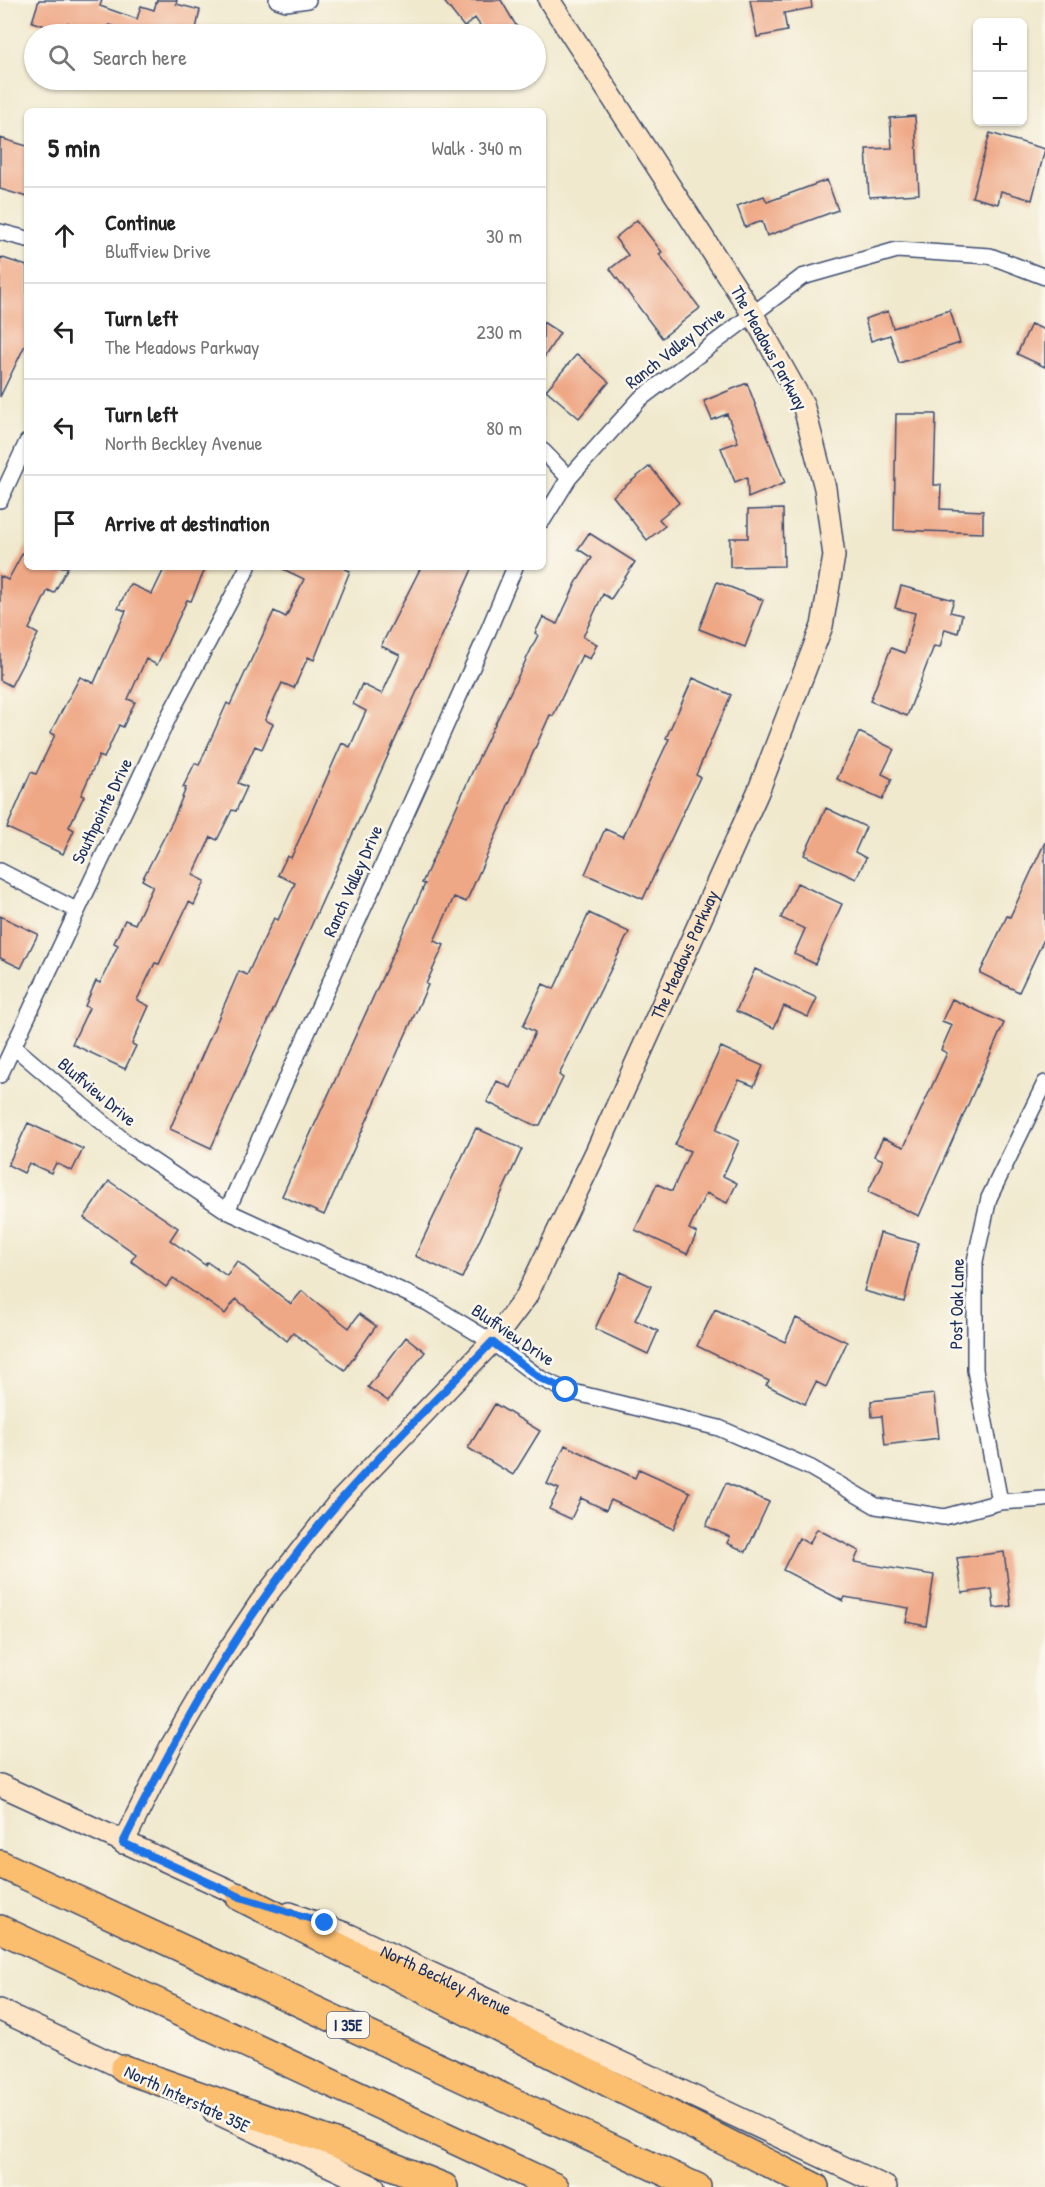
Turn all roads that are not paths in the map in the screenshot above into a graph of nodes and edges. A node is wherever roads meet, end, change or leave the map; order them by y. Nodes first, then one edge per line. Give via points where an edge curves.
1 (278, 0) edge
2 (308, 0) edge
3 (549, 0) edge
4 (0, 232) edge
5 (24, 238) edge
6 (1045, 277) edge
7 (752, 313) junction
8 (24, 448) edge
9 (546, 454) edge
10 (569, 478) junction
11 (0, 500) edge
12 (546, 515) edge
13 (246, 570) edge
14 (514, 570) edge
15 (0, 871) edge
16 (76, 910) junction
17 (13, 1046) junction
18 (0, 1076) edge
19 (1045, 1083) edge
20 (227, 1211) junction
21 (492, 1342) junction
22 (1045, 1499) edge
23 (1000, 1502) junction
24 (0, 1785) edge
25 (123, 1843) junction
26 (0, 1864) edge
27 (240, 1897) junction
28 (0, 1929) edge
29 (0, 2010) edge
30 (124, 2069) junction
31 (374, 2187) edge
32 (444, 2187) edge
33 (555, 2187) edge
34 (697, 2187) edge
35 (814, 2187) edge
36 (886, 2187) edge

1 - 2 street
3 - 7 street, The Meadows Parkway
4 - 5 street
6 - 7 street, Ranch Valley Drive via 990,256 897,250 802,277
7 - 10 street, Ranch Valley Drive via 640,399
7 - 21 street, The Meadows Parkway via 803,404 825,488 834,556 822,626 758,792 596,1152 526,1297
8 - 11 street
9 - 10 street
10 - 12 street, Ranch Valley Drive
13 - 16 street, Southpointe Drive via 170,714
14 - 20 street, Ranch Valley Drive
15 - 16 street
16 - 17 street, Southpointe Drive
17 - 18 street, Southpointe Drive
17 - 20 street, Bluffview Drive via 129,1144
19 - 23 street, Post Oak Lane via 989,1198 975,1261 975,1370
20 - 21 street, Bluffview Drive via 428,1303
21 - 23 street, Bluffview Drive via 540,1378 559,1387 578,1395 719,1428 811,1468 876,1506 944,1517
21 - 25 street, The Meadows Parkway via 338,1503 260,1603 171,1746
22 - 23 street, Bluffview Drive
24 - 25 street, North Beckley Avenue
25 - 27 street, North Beckley Avenue
26 - 34 highway, I 35E
27 - 35 highway
27 - 36 street, North Beckley Avenue via 325,1923
28 - 33 highway
29 - 30 street, North Interstate 35E
30 - 31 street, North Interstate 35E
30 - 32 highway via 330,2141

